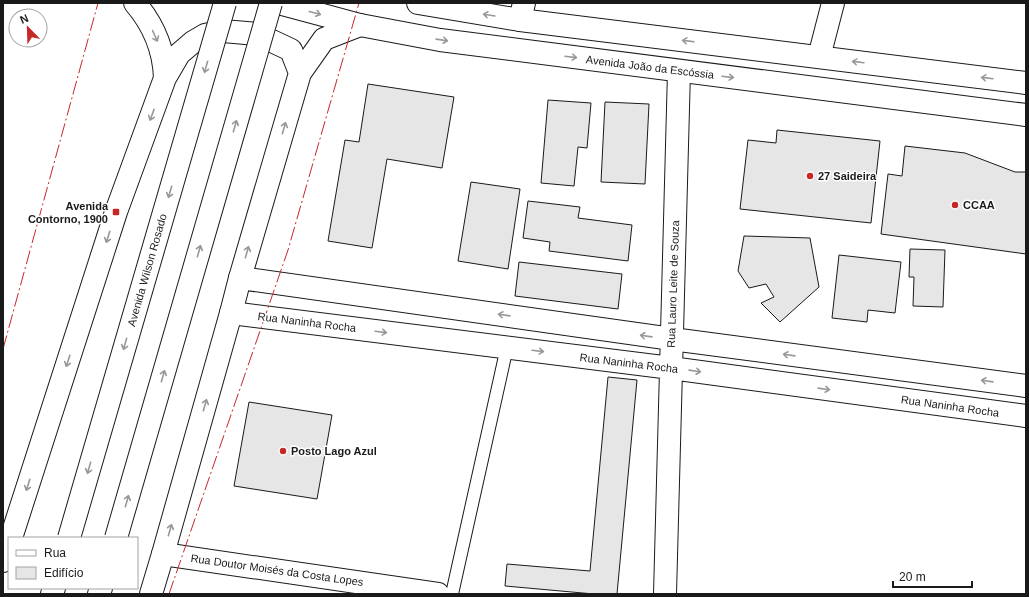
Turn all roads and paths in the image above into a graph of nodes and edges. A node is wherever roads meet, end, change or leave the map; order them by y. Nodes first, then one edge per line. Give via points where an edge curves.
1 (135, 3) edge
2 (225, 3) edge
3 (271, 3) edge
4 (278, 3) edge
5 (418, 3) edge
6 (833, 3) edge
7 (522, 11) edge
8 (360, 25) junction
9 (819, 57) junction
10 (679, 71) junction
11 (300, 73) junction
12 (165, 78) junction
13 (1026, 83) edge
14 (1026, 115) edge
15 (240, 278) junction
16 (231, 313) junction
17 (672, 339) junction
18 (507, 348) junction
19 (671, 368) junction
20 (1026, 386) edge
21 (1026, 416) edge
22 (11, 537) edge
23 (69, 537) edge
24 (116, 537) edge
25 (8, 546) edge
26 (163, 554) junction
27 (3, 562) edge
28 (151, 594) edge
29 (438, 594) edge
30 (452, 594) edge
31 (665, 594) edge

1 -> 12 main road via 157,37
2 -> 23 main road, Avenida Wilson Rosado, bridge
24 -> 3 main road, bridge
4 -> 8 main road, Avenida João da Escóssia
7 -> 5 main road
6 - 9 main road
9 -> 7 main road
8 -> 10 main road, Avenida João da Escóssia via 440,40
8 - 11 main road via 324,39
13 -> 9 main road
10 -> 14 main road, Avenida João da Escóssia
10 - 17 main road, Rua Lauro Leite de Souza
11 - 12 main road via 291,50 257,34 223,32 205,35 193,42 179,54
15 -> 11 main road
12 -> 22 main road via 116,212
15 - 16 main road
17 -> 15 main road
16 -> 18 main road, Rua Naninha Rocha
26 -> 16 main road
17 - 19 main road, Rua Lauro Leite de Souza
20 -> 17 main road
18 -> 19 main road, Rua Naninha Rocha
18 - 30 lane
19 -> 21 main road, Rua Naninha Rocha
19 - 31 main road, Rua Lauro Leite de Souza
25 - 27 main road
26 - 28 main road
26 - 29 main road, Rua Doutor Moisés da Costa Lopes

